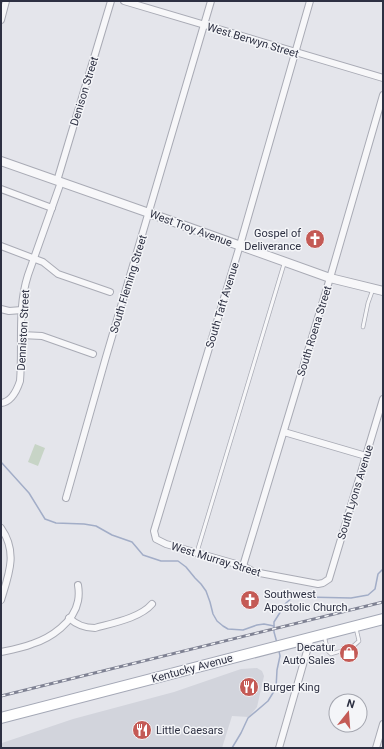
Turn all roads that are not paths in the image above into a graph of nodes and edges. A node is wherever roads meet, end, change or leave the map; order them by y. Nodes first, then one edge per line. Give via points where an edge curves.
1 (6, 1) edge
2 (111, 1) edge
3 (124, 1) edge
4 (211, 1) edge
5 (310, 1) edge
6 (1, 20) edge
7 (204, 25) junction
8 (295, 52) junction
9 (383, 78) edge
10 (383, 95) edge
11 (1, 161) edge
12 (59, 181) junction
13 (1, 189) edge
14 (52, 208) junction
15 (149, 213) junction
16 (240, 245) junction
17 (1, 246) edge
18 (34, 258) junction
19 (285, 262) junction
20 (330, 278) junction
21 (373, 289) junction
22 (383, 291) edge
23 (110, 292) dead end
24 (1, 309) edge
25 (22, 310) junction
26 (363, 327) dead end
27 (21, 334) junction
28 (93, 354) dead end
29 (383, 399) edge
30 (1, 403) edge
31 (284, 432) junction
32 (366, 456) junction
33 (66, 498) dead end
34 (1, 528) edge
35 (156, 540) joint
36 (197, 552) junction
37 (243, 566) junction
38 (323, 583) joint
39 (78, 586) dead end
40 (1, 600) edge
41 (152, 604) dead end
42 (70, 618) junction
43 (383, 619) edge
44 (356, 626) junction
45 (324, 634) junction
46 (311, 637) junction
47 (1, 652) edge
48 (1, 718) edge
49 (383, 724) edge
50 (279, 748) edge
51 (376, 748) edge

1 - 6 street
2 - 12 street, Denison Street
3 - 7 street, West Berwyn Street
4 - 7 street, South Fleming Street
5 - 8 street, South Taft Avenue
7 - 8 street, West Berwyn Street
7 - 15 street, South Fleming Street
8 - 9 street, West Berwyn Street
8 - 16 street, South Taft Avenue
10 - 20 street, South Roena Street
11 - 12 street, West Troy Avenue
12 - 14 street, Denniston Street
12 - 15 street, West Troy Avenue
13 - 14 street
14 - 18 street, Denniston Street
15 - 16 street, West Troy Avenue
15 - 33 street, South Fleming Street
16 - 19 street, West Troy Avenue
16 - 35 street, South Taft Avenue via 154,531
17 - 18 street
18 - 23 street via 58,274
18 - 25 street, Denniston Street via 24,290
19 - 20 street, West Troy Avenue
19 - 36 lane
20 - 21 street, West Troy Avenue
20 - 31 street, South Roena Street
21 - 22 street, West Troy Avenue
21 - 26 lane
24 - 25 street via 11,312
25 - 27 street, Denniston Street
27 - 28 street via 42,336
27 - 30 street, Denniston Street via 19,384 10,399 6,403
29 - 32 street, South Lyons Avenue
31 - 32 street
31 - 37 street, South Roena Street
32 - 38 street, South Lyons Avenue via 329,579
34 - 40 street via 9,544 11,560
35 - 36 street, West Murray Street
36 - 37 street, West Murray Street
37 - 38 street, West Murray Street via 254,572
39 - 42 street via 78,602
41 - 42 street via 136,615 95,628 83,627
42 - 47 street via 43,640
43 - 44 main road, Kentucky Avenue
44 - 45 main road, Kentucky Avenue
44 - 45 lane via 359,641 356,645 331,654
45 - 46 main road, Kentucky Avenue
46 - 48 main road, Kentucky Avenue
46 - 50 street
49 - 51 street

